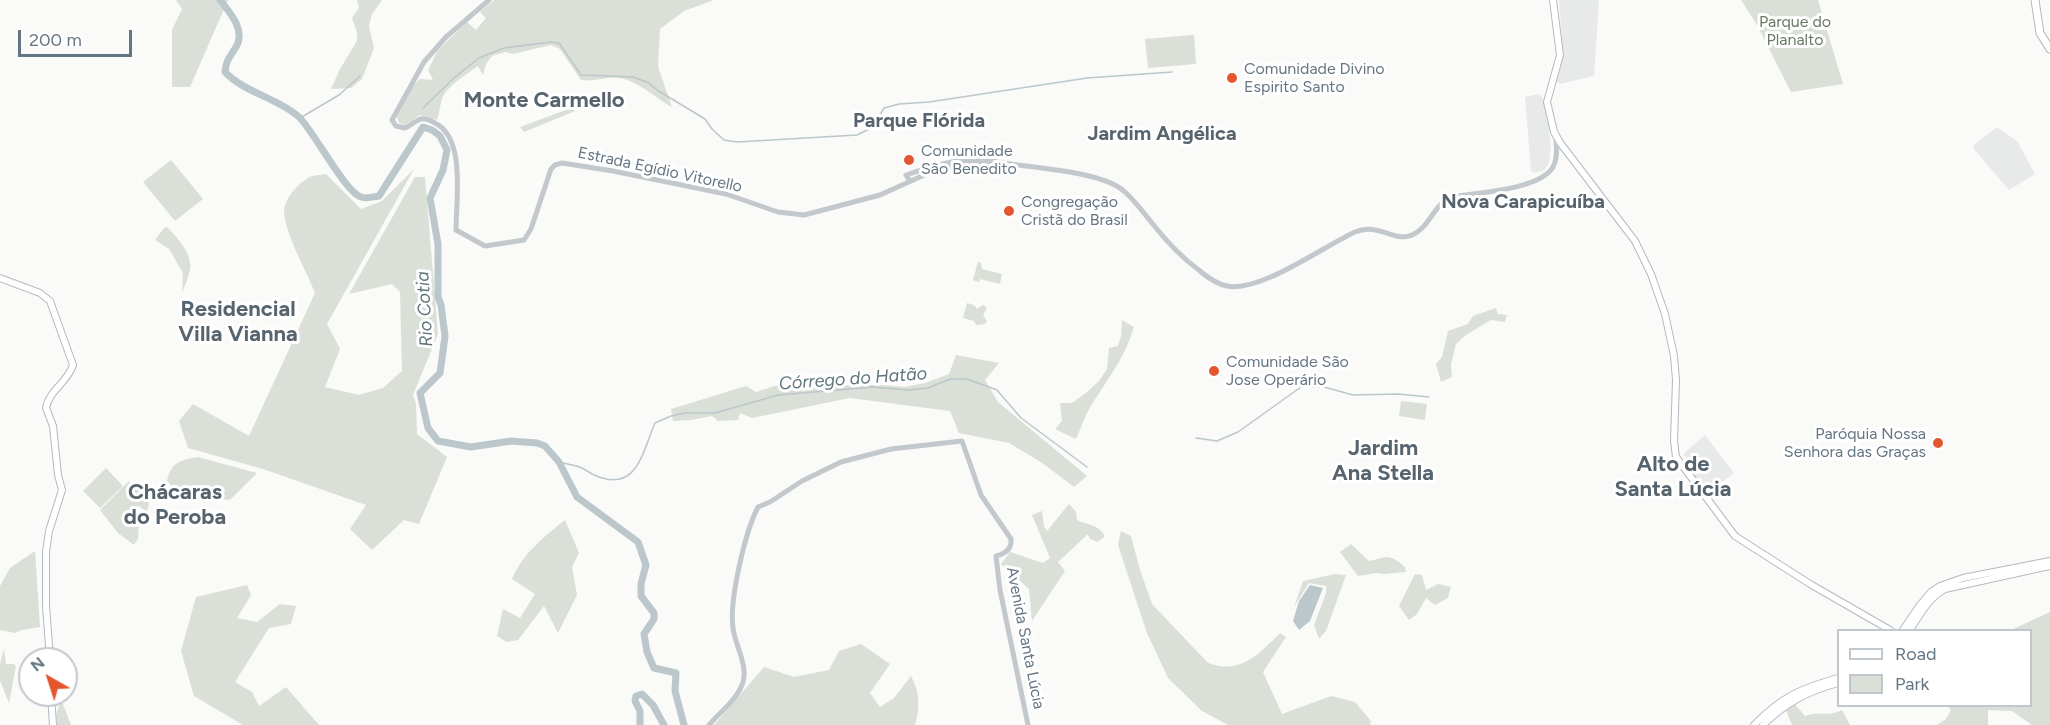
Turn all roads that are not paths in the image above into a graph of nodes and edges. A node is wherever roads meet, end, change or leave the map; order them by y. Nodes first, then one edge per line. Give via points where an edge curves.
1 (489, 0) edge
2 (1553, 0) edge
3 (2035, 0) edge
4 (2050, 49) edge
5 (1554, 132) junction
6 (0, 279) edge
7 (2050, 561) edge
8 (2050, 566) edge
9 (1888, 629) edge
10 (1905, 629) edge
11 (1911, 629) edge
12 (49, 647) edge
13 (1837, 679) edge
14 (1837, 684) edge
15 (52, 707) edge
16 (53, 725) edge
17 (709, 725) edge
18 (1028, 725) edge
19 (1754, 725) edge
20 (1763, 725) edge

1 - 5 street, Estrada Egídio Vitorello via 424,62 392,120 400,128 423,118 438,124 450,137 456,154 456,230 485,246 524,240 551,169 558,164 688,186 804,215 874,196 902,186 908,178 951,166 1000,163 1116,185 1177,252 1208,277 1224,286 1250,285 1363,230 1378,229 1405,237 1416,233 1449,197 1501,191 1544,177 1556,158
2 - 5 main road via 1560,55 1547,102
3 - 4 main road via 2040,33
5 - 9 main road via 1646,261 1665,314 1674,356 1676,457 1735,536
6 - 12 main road via 40,293 53,304 72,360 71,371 46,408 54,432 62,490 46,552
7 - 10 main road via 1940,586 1920,605
8 - 11 main road via 1945,589 1927,603
13 - 19 main road via 1793,694
14 - 20 main road via 1797,698
15 - 16 main road
17 - 18 street, Avenida Santa Lúcia via 743,683 744,669 732,616 748,530 758,507 841,462 891,449 962,441 981,495 1011,539 1007,551 996,556

